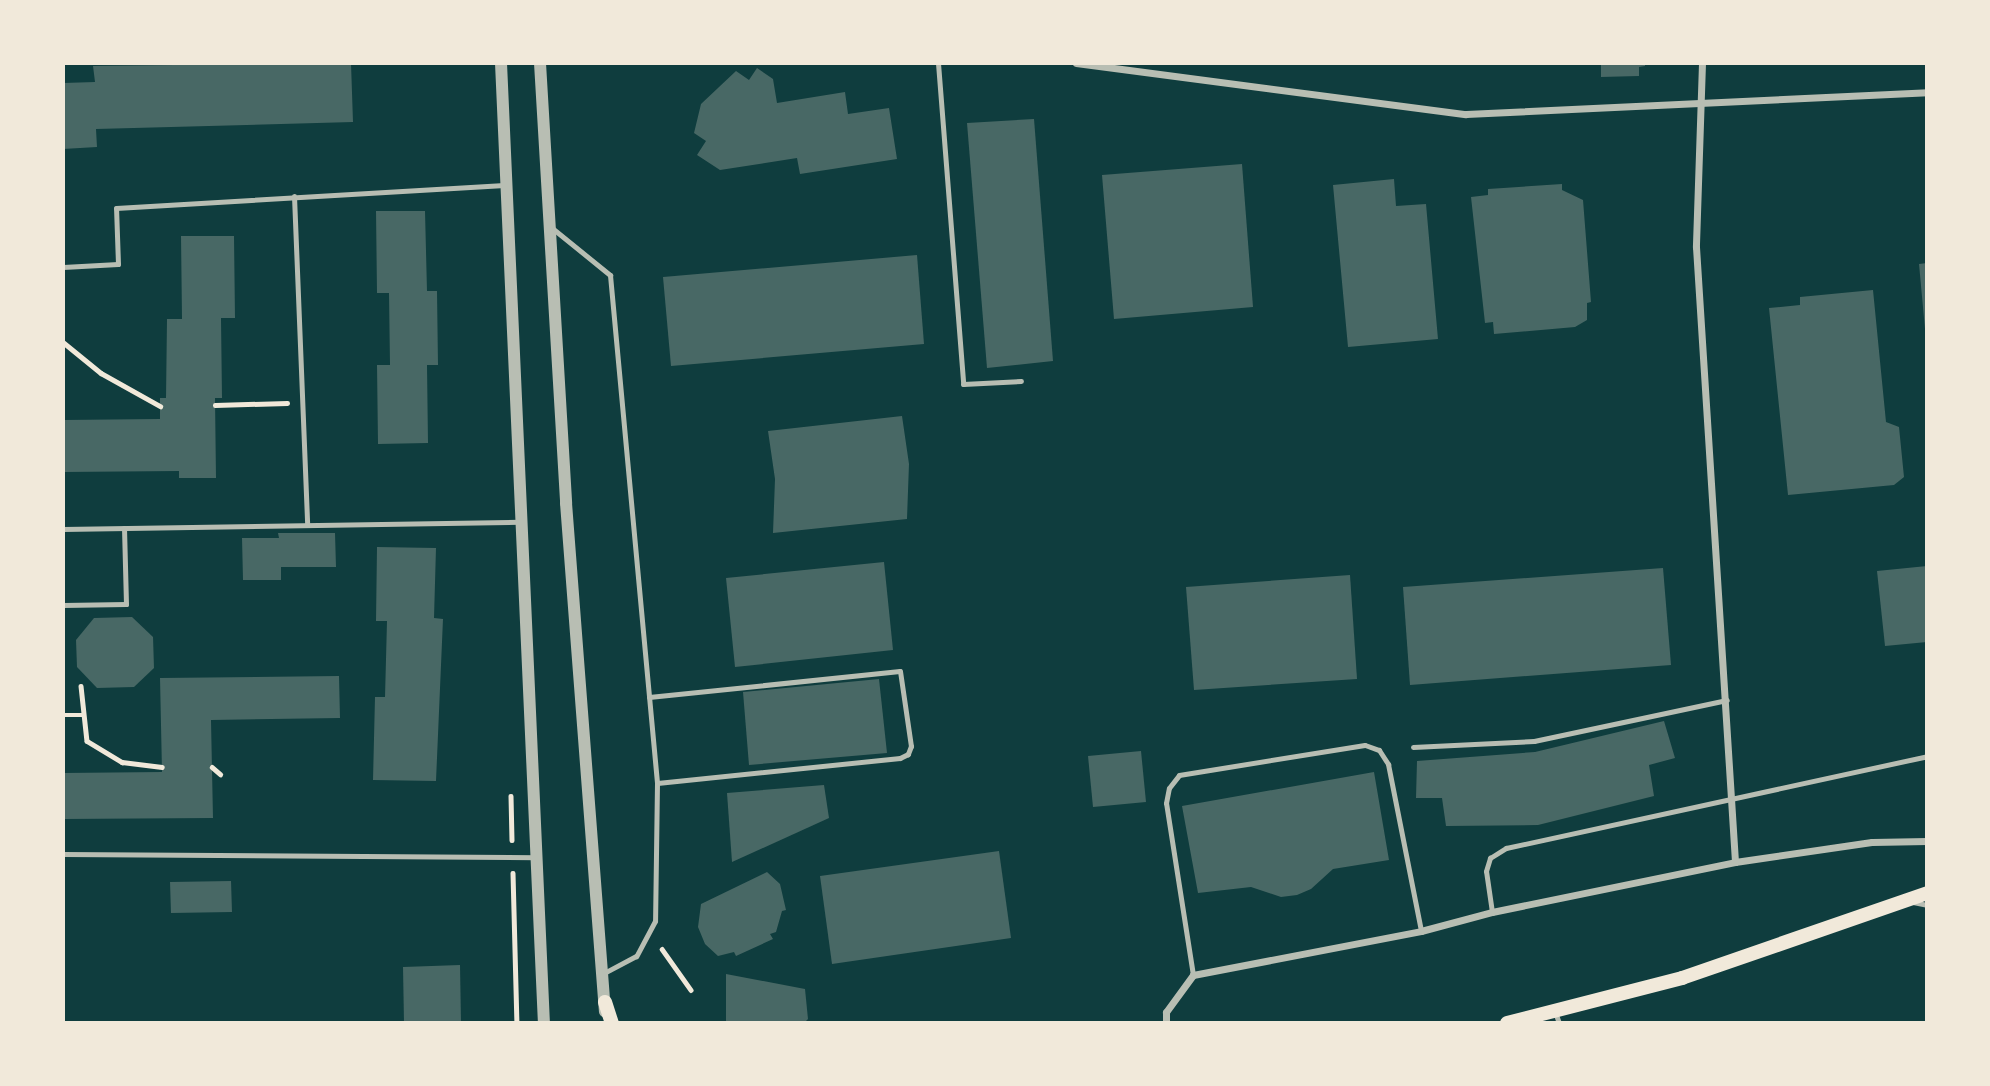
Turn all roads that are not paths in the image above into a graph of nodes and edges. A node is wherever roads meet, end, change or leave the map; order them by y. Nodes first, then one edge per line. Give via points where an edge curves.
1 (501, 63) edge
2 (540, 63) edge
3 (938, 63) edge
4 (1076, 63) edge
5 (1702, 63) edge
6 (1927, 92) edge
7 (1699, 100) junction
8 (507, 185) junction
9 (294, 196) junction
10 (550, 226) junction
11 (63, 267) edge
12 (1021, 382) dead end
13 (519, 522) junction
14 (307, 525) junction
15 (124, 528) junction
16 (63, 529) edge
17 (63, 605) edge
18 (649, 697) junction
19 (1727, 700) junction
20 (1413, 747) dead end
21 (1927, 756) edge
22 (657, 783) junction
23 (1729, 799) junction
24 (1927, 841) edge
25 (63, 854) edge
26 (536, 857) junction
27 (1734, 862) junction
28 (1927, 893) edge
29 (1906, 900) junction
30 (1927, 905) edge
31 (1492, 912) junction
32 (1421, 931) junction
33 (604, 974) junction
34 (1192, 975) junction
35 (605, 1002) junction
36 (1557, 1018) edge
37 (544, 1023) edge
38 (605, 1023) edge
39 (612, 1023) edge
40 (1166, 1023) edge
41 (1507, 1023) edge

1 - 8 street
2 - 10 street
3 - 12 lane via 963,384
4 - 7 street via 1466,114
5 - 7 street
6 - 7 street
7 - 19 street via 1696,247
8 - 9 lane
8 - 13 street
9 - 11 lane via 116,208 118,264
9 - 14 lane
10 - 18 lane via 610,275
10 - 33 street via 566,503
13 - 14 lane
13 - 26 street
14 - 15 lane
15 - 16 lane
15 - 17 lane via 126,604
18 - 22 lane
18 - 22 lane via 900,671 911,746 900,758
19 - 20 lane via 1534,741
19 - 23 street
21 - 23 lane
22 - 33 lane via 655,921 636,956
23 - 27 street
23 - 31 lane via 1506,848 1490,858 1486,871
24 - 27 street via 1872,842
25 - 26 lane
26 - 37 street
27 - 31 street
28 - 29 main road
29 - 30 lane
29 - 36 main road
31 - 32 street
32 - 34 street
32 - 34 lane via 1388,764 1379,750 1365,745 1179,775 1169,788 1166,803
33 - 35 street
34 - 40 street via 1166,1012
35 - 38 street
35 - 39 main road
36 - 41 main road

